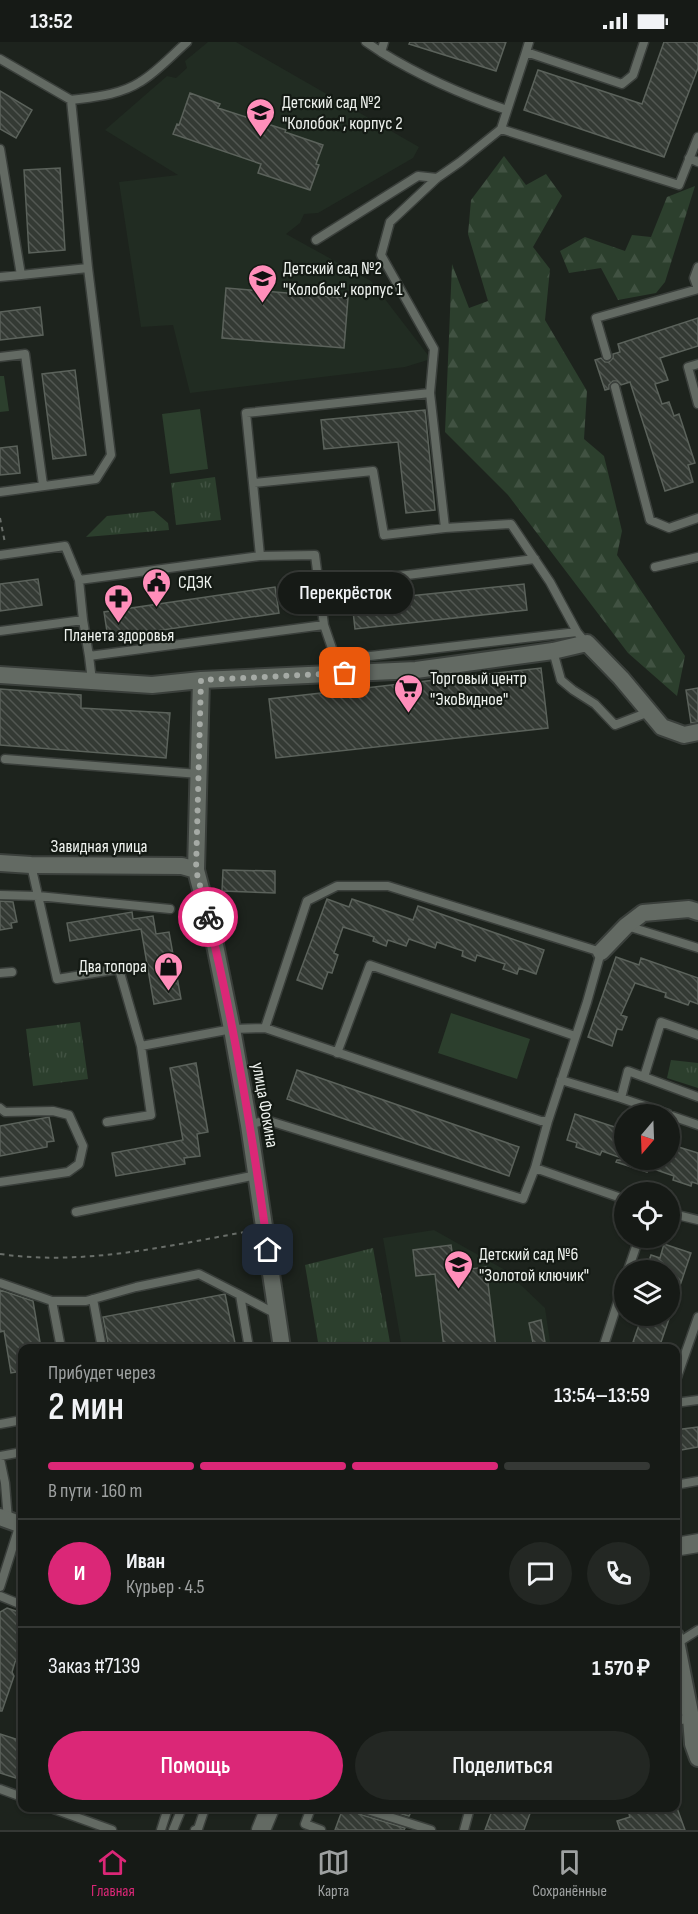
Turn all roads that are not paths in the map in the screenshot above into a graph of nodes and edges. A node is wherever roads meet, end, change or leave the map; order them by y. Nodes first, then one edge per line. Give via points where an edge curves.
1 (188, 42) edge
2 (366, 42) edge
3 (384, 42) edge
4 (530, 42) edge
5 (644, 42) edge
6 (381, 51) junction
7 (526, 52) junction
8 (0, 59) edge
9 (71, 100) junction
10 (507, 110) junction
11 (501, 129) junction
12 (698, 136) edge
13 (0, 149) edge
14 (694, 160) edge
15 (437, 178) junction
16 (316, 240) dead end
17 (88, 267) junction
18 (698, 267) edge
19 (21, 275) junction
20 (0, 278) edge
21 (607, 356) dead end
22 (0, 357) edge
23 (698, 364) edge
24 (615, 387) dead end
25 (430, 393) junction
26 (698, 404) edge
27 (253, 483) junction
28 (43, 485) junction
29 (0, 492) edge
30 (698, 518) edge
31 (446, 528) junction
32 (4, 555) edge
33 (260, 556) junction
34 (698, 558) edge
35 (535, 559) junction
36 (655, 567) dead end
37 (79, 580) junction
38 (319, 586) junction
39 (83, 620) junction
40 (324, 625) junction
41 (0, 631) edge
42 (582, 638) junction
43 (553, 651) junction
44 (89, 656) junction
45 (0, 675) edge
46 (201, 680) junction
47 (92, 681) junction
48 (649, 712) junction
49 (698, 732) edge
50 (5, 759) dead end
51 (200, 774) junction
52 (0, 863) edge
53 (31, 865) junction
54 (196, 870) junction
55 (0, 895) edge
56 (38, 896) junction
57 (170, 909) dead end
58 (698, 912) edge
59 (626, 926) junction
60 (698, 948) edge
61 (602, 952) junction
62 (12, 972) dead end
63 (0, 973) edge
64 (265, 1028) junction
65 (232, 1029) junction
66 (698, 1035) edge
67 (574, 1036) junction
68 (141, 1046) junction
69 (337, 1053) junction
70 (644, 1077) junction
71 (561, 1080) junction
72 (698, 1097) edge
73 (621, 1098) junction
74 (638, 1104) edge
75 (0, 1108) edge
76 (680, 1119) edge
77 (548, 1121) junction
78 (108, 1122) dead end
79 (249, 1125) junction
80 (698, 1125) edge
81 (535, 1168) junction
82 (257, 1175) junction
83 (0, 1182) edge
84 (614, 1196) edge
85 (76, 1212) dead end
86 (680, 1216) edge
87 (698, 1220) edge
88 (0, 1283) edge
89 (240, 1295) junction
90 (93, 1299) junction
91 (51, 1301) junction
92 (276, 1314) junction
93 (614, 1314) edge
94 (698, 1317) edge
95 (60, 1344) edge
96 (101, 1344) edge
97 (248, 1344) edge
98 (281, 1344) edge
99 (604, 1344) edge
100 (680, 1369) edge
101 (698, 1400) edge
102 (680, 1402) edge
103 (18, 1421) edge
104 (0, 1424) edge
105 (18, 1453) edge
106 (0, 1458) edge
107 (698, 1481) edge
108 (2, 1483) edge
109 (680, 1484) edge
110 (13, 1521) edge
111 (698, 1542) edge
112 (680, 1546) edge
113 (0, 1587) edge
114 (0, 1596) edge
115 (18, 1603) edge
116 (698, 1630) edge
117 (680, 1638) edge
118 (680, 1666) edge
119 (688, 1719) edge
120 (698, 1758) edge
121 (0, 1788) edge
122 (18, 1795) edge
123 (62, 1812) edge
124 (167, 1812) edge
125 (180, 1812) edge
126 (204, 1812) edge
127 (268, 1812) edge
128 (310, 1812) edge
129 (374, 1812) edge
130 (469, 1812) edge
131 (112, 1830) edge
132 (161, 1830) edge
133 (173, 1830) edge
134 (195, 1830) edge
135 (261, 1830) edge
136 (321, 1830) edge
137 (431, 1830) edge
138 (464, 1830) edge

1 - 9 lane via 141,82 104,95
2 - 6 lane
3 - 6 lane
4 - 7 lane
5 - 7 lane via 633,75 622,84
6 - 10 lane via 465,94
7 - 10 lane
8 - 9 lane
9 - 17 lane
10 - 11 lane
11 - 14 lane via 679,184
11 - 15 lane
12 - 14 lane
13 - 19 lane
15 - 16 lane via 418,176
15 - 25 lane via 390,222 381,255 434,349
17 - 19 lane
17 - 28 lane via 111,455 96,478
18 - 21 lane via 694,278 698,289 596,318
19 - 20 lane
22 - 28 lane via 25,354
23 - 26 lane via 688,367
24 - 30 lane via 650,520 669,528
25 - 27 lane via 246,413
25 - 31 lane
27 - 31 lane via 373,471 384,535
27 - 33 lane
28 - 29 lane
31 - 35 lane via 511,524
32 - 37 lane via 65,546
33 - 37 lane
33 - 38 lane via 315,555
34 - 36 lane
35 - 38 lane
35 - 42 lane
37 - 39 lane
38 - 40 lane
39 - 41 lane
39 - 44 lane
40 - 42 lane via 336,660
40 - 44 lane
42 - 43 street
42 - 48 street
43 - 46 street via 416,670
43 - 48 lane via 561,680 595,704 615,725
44 - 47 lane
45 - 47 street
46 - 47 street via 152,685
46 - 51 street, улица Фокина
48 - 49 street via 662,727 684,735
50 - 51 lane
51 - 54 street, улица Фокина
52 - 53 street, Завидная улица
53 - 54 street, Завидная улица via 182,866
53 - 56 lane
54 - 65 street, улица Фокина
55 - 56 lane
56 - 57 lane
56 - 68 lane via 57,978 118,969
58 - 59 street via 689,909 643,914
59 - 60 lane
59 - 61 street
61 - 64 lane via 388,886 337,886 307,901
61 - 67 lane
62 - 63 lane
64 - 65 lane
64 - 69 lane
65 - 68 lane
65 - 79 street, улица Фокина
66 - 70 lane via 661,1022
67 - 69 lane via 370,965
67 - 71 lane
68 - 78 lane via 151,1115
69 - 77 lane
70 - 72 lane
70 - 73 lane via 628,1071
71 - 73 lane
71 - 77 lane
73 - 74 lane
75 - 83 lane via 5,1113 52,1111 69,1115 83,1146 79,1164 68,1172
76 - 80 lane
77 - 81 lane
79 - 81 lane via 266,1120 523,1199
79 - 82 street, улица Фокина
81 - 84 lane
82 - 85 lane
82 - 92 street, улица Фокина
86 - 87 lane
88 - 91 lane
89 - 90 lane via 199,1274
89 - 92 lane
89 - 97 lane
90 - 91 lane
90 - 96 lane
91 - 95 lane
92 - 98 street, улица Фокина
93 - 99 lane
94 - 100 lane
101 - 102 lane
103 - 104 lane
105 - 106 lane
106 - 108 lane
107 - 109 lane
108 - 110 lane
110 - 113 lane
111 - 112 street
114 - 115 lane
116 - 117 lane
118 - 119 street
119 - 120 street
121 - 122 lane
123 - 131 lane
124 - 132 lane
125 - 133 lane
126 - 134 lane
127 - 135 street
128 - 136 lane via 305,1824
129 - 137 lane
130 - 138 lane

